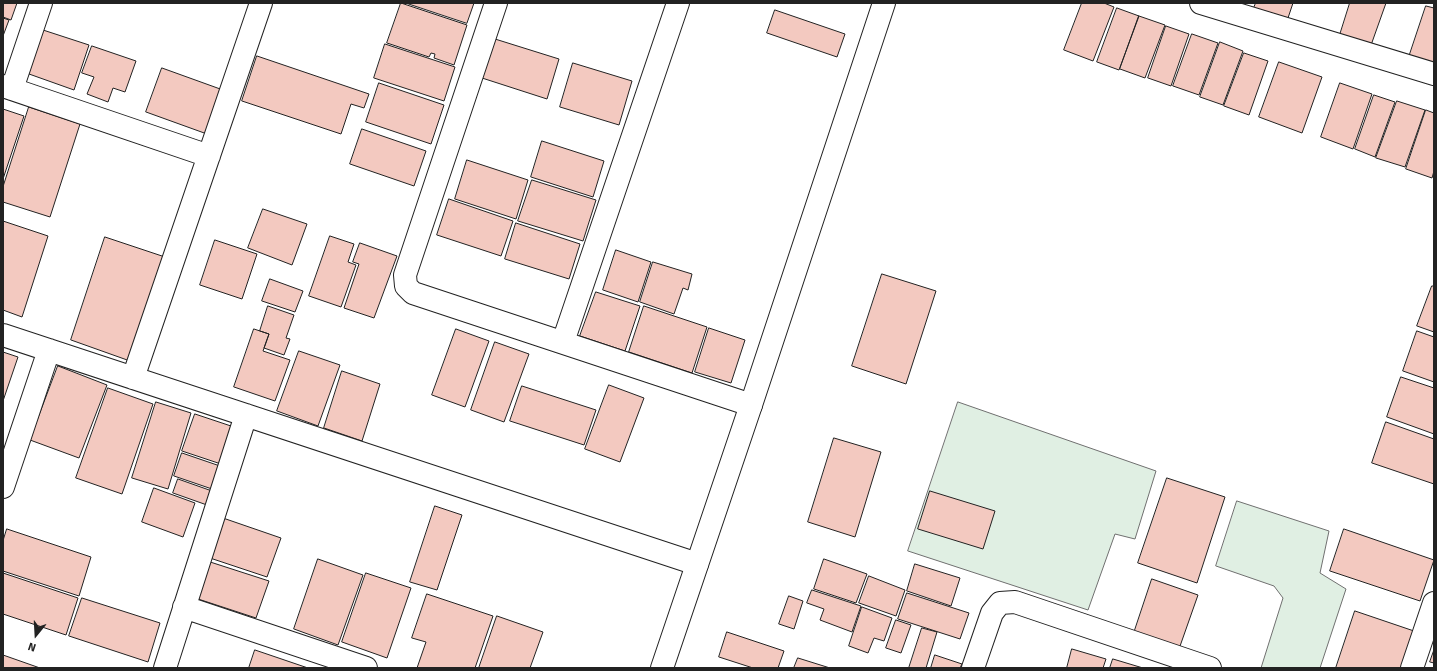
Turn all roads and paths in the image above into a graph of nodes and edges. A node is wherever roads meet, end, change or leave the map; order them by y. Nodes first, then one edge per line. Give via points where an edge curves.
1 (41, 3) edge
2 (261, 3) edge
3 (496, 3) edge
4 (678, 3) edge
5 (884, 3) edge
6 (1201, 3) edge
7 (1434, 74) edge
8 (8, 88) edge
9 (208, 156) junction
10 (3, 334) edge
11 (563, 342) junction
12 (49, 350) junction
13 (133, 378) junction
14 (751, 405) junction
15 (246, 415) junction
16 (3, 487) edge
17 (697, 564) junction
18 (1434, 603) edge
19 (184, 607) junction
20 (165, 668) edge
21 (366, 668) edge
22 (662, 668) edge
23 (973, 668) edge
24 (1210, 668) edge
25 (1412, 668) edge

1 - 8 street
2 - 9 street
3 - 11 street via 405,275 406,286 413,293
4 - 11 street
5 - 14 street
6 - 7 street
8 - 9 street
9 - 13 street
10 - 12 street
11 - 14 street
12 - 13 street
12 - 16 street
13 - 15 street
14 - 17 street
15 - 17 street
15 - 19 street
17 - 22 street
18 - 25 street
19 - 20 street
19 - 21 street
23 - 24 street via 992,613 1000,603 1014,602

